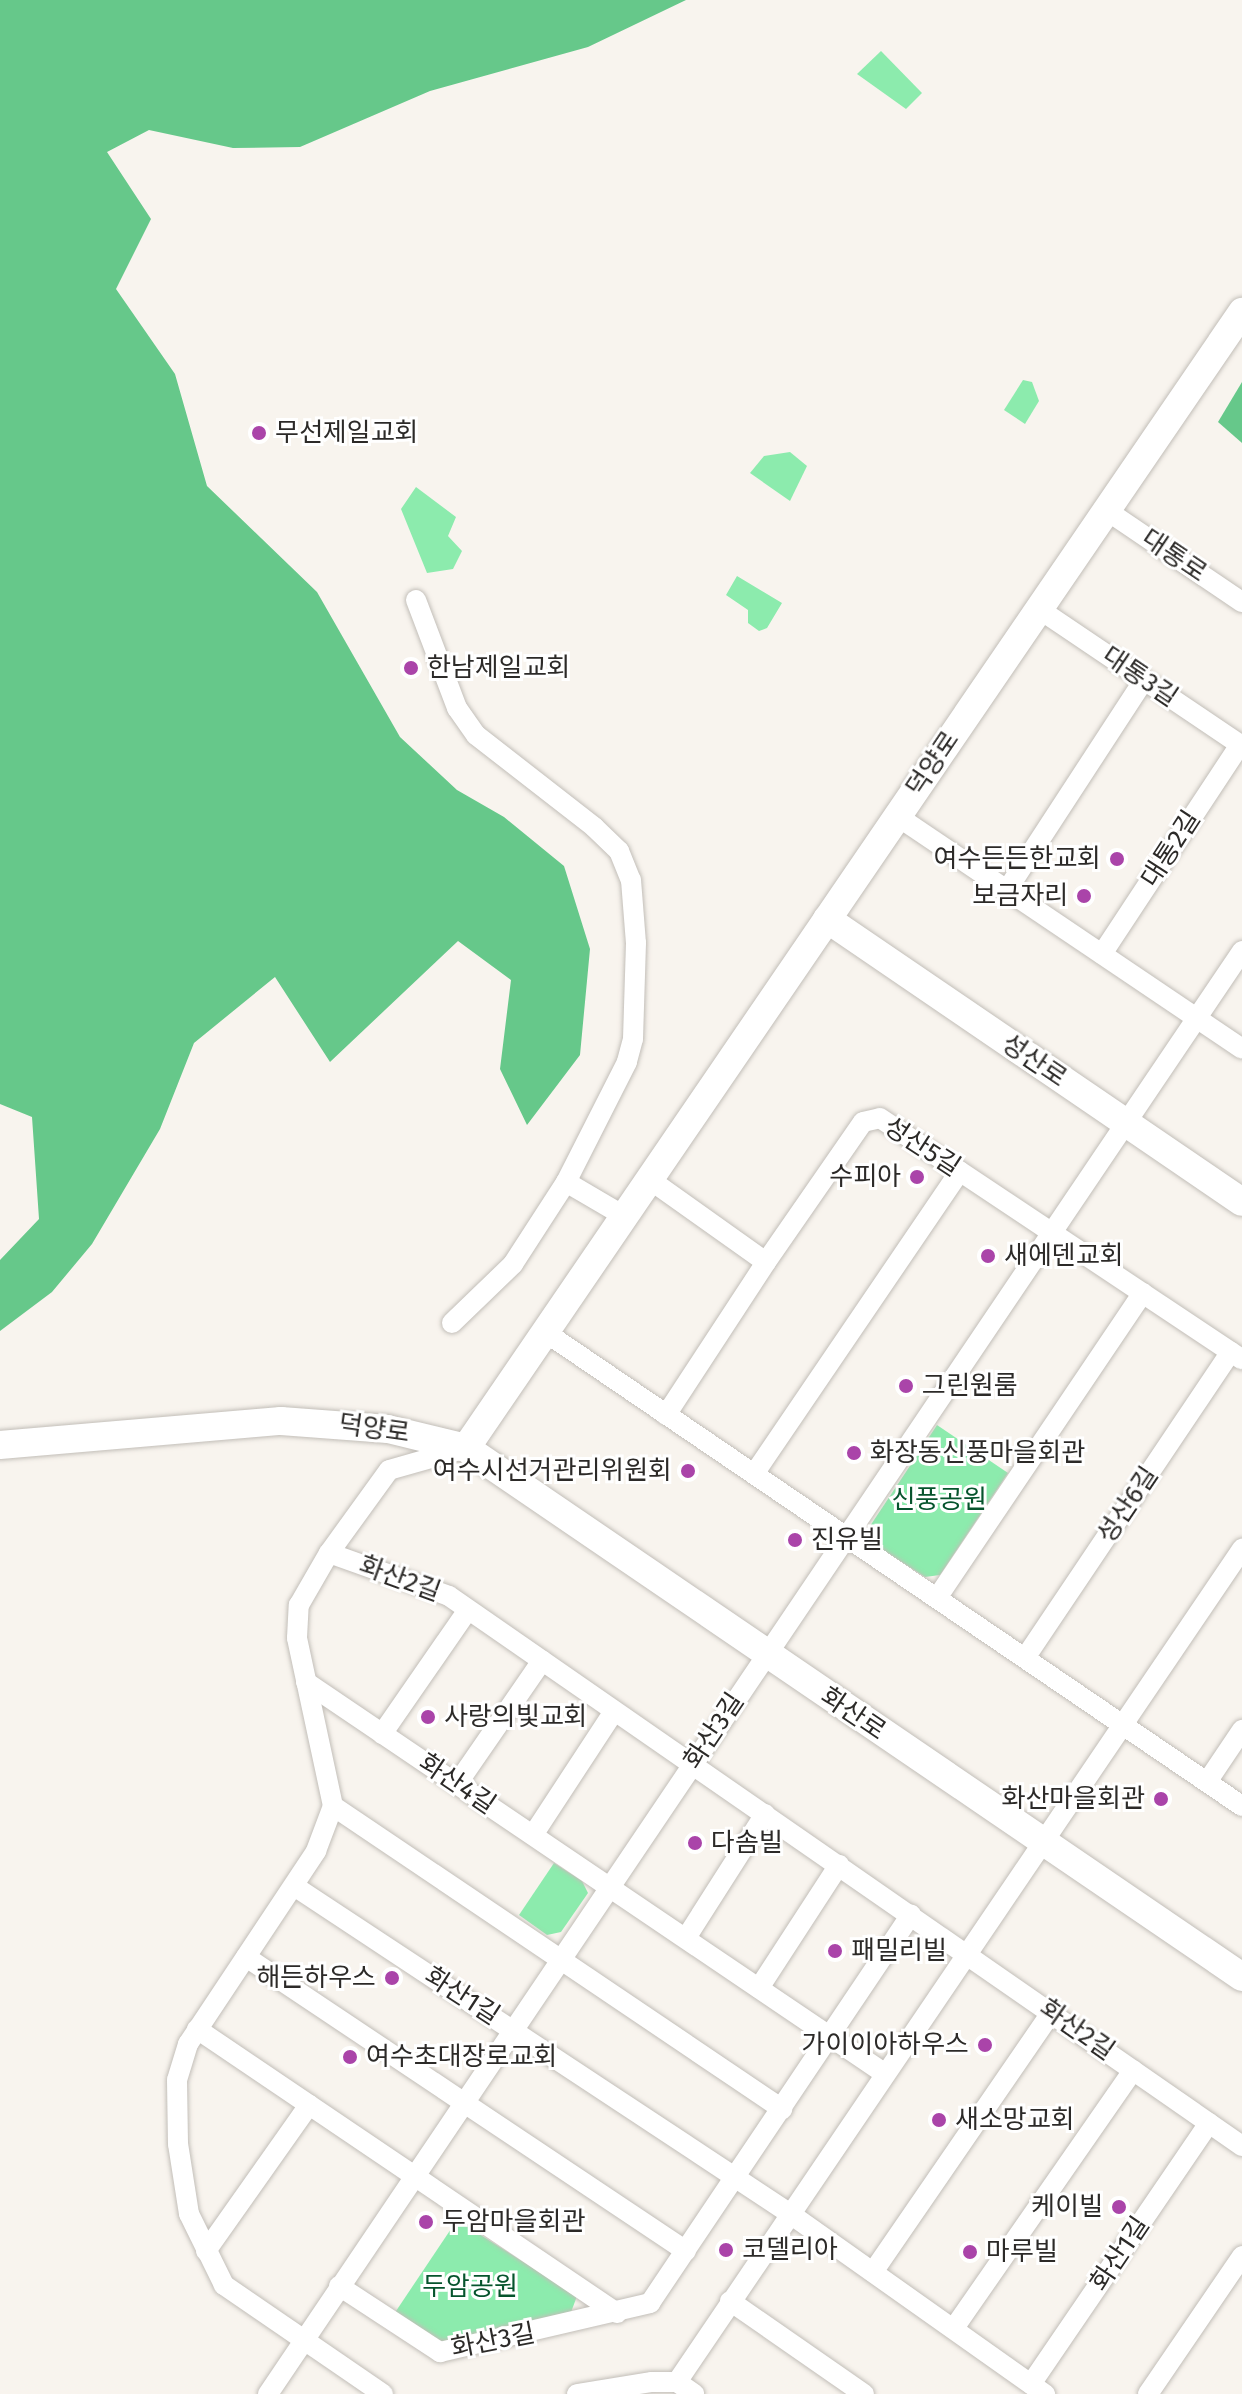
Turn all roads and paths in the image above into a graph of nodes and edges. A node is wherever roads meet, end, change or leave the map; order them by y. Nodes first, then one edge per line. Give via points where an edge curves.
1 (1242, 312) edge
2 (1106, 510) junction
3 (416, 600) dead end
4 (1242, 602) edge
5 (1039, 609) junction
6 (1144, 680) junction
7 (1241, 745) edge
8 (897, 816) junction
9 (1007, 890) junction
10 (827, 919) junction
11 (1242, 951) edge
12 (1102, 954) junction
13 (1196, 1018) junction
14 (1242, 1049) edge
15 (1126, 1123) junction
16 (960, 1171) junction
17 (649, 1179) junction
18 (566, 1182) junction
19 (1242, 1202) edge
20 (624, 1216) junction
21 (1053, 1233) junction
22 (766, 1262) junction
23 (1143, 1293) junction
24 (452, 1323) dead end
25 (545, 1332) junction
26 (1237, 1356) edge
27 (666, 1415) junction
28 (0, 1445) edge
29 (466, 1448) junction
30 (754, 1474) junction
31 (845, 1536) junction
32 (1242, 1549) edge
33 (329, 1553) junction
34 (937, 1598) junction
35 (468, 1610) junction
36 (765, 1654) junction
37 (1025, 1658) junction
38 (542, 1661) junction
39 (306, 1682) junction
40 (614, 1711) junction
41 (1121, 1723) junction
42 (1242, 1730) edge
43 (382, 1734) junction
44 (692, 1764) junction
45 (1207, 1782) junction
46 (457, 1784) junction
47 (333, 1806) junction
48 (1242, 1806) edge
49 (765, 1814) junction
50 (533, 1835) junction
51 (1040, 1843) junction
52 (839, 1865) junction
53 (294, 1886) junction
54 (609, 1886) junction
55 (911, 1915) junction
56 (686, 1938) junction
57 (966, 1953) junction
58 (246, 1957) junction
59 (561, 1957) junction
60 (1242, 1977) edge
61 (759, 1988) junction
62 (1051, 2013) junction
63 (197, 2029) junction
64 (513, 2030) junction
65 (831, 2037) junction
66 (1133, 2070) junction
67 (884, 2073) junction
68 (464, 2102) junction
69 (309, 2105) junction
70 (782, 2109) junction
71 (1209, 2123) junction
72 (1242, 2146) edge
73 (414, 2176) junction
74 (737, 2179) junction
75 (789, 2213) junction
76 (206, 2251) junction
77 (686, 2251) junction
78 (1242, 2256) edge
79 (873, 2272) junction
80 (339, 2286) junction
81 (730, 2301) junction
82 (617, 2313) junction
83 (954, 2328) junction
84 (303, 2338) junction
85 (677, 2382) junction
86 (1038, 2389) edge
87 (268, 2394) edge
88 (383, 2394) edge
89 (577, 2394) edge
90 (694, 2394) edge
91 (864, 2394) edge
92 (1148, 2394) edge

1 - 2 street, 덕양로
2 - 4 street, 대통로
2 - 5 street, 덕양로
3 - 18 street via 457,708 476,735 594,827 619,851 631,880 636,943 633,1039 627,1062
5 - 6 street, 대통3길
5 - 8 street, 덕양로
6 - 7 street, 대통3길
6 - 9 street
7 - 12 street, 대통2길
8 - 9 street
8 - 10 street, 덕양로
9 - 12 street
10 - 15 street, 성산로
10 - 17 street, 덕양로
11 - 13 street
12 - 13 street
13 - 14 street
13 - 15 street
15 - 19 street, 성산로
15 - 21 street
16 - 21 street, 성산5길
16 - 22 street, 성산5길 via 871,1116
16 - 30 street
17 - 20 street, 덕양로
17 - 22 street
18 - 20 street
18 - 24 street via 513,1264
20 - 25 street, 덕양로
21 - 23 street, 성산5길
21 - 31 street
22 - 27 street
23 - 26 street, 성산5길
23 - 34 street
25 - 27 street
25 - 29 street, 덕양로
26 - 37 street, 성산6길
27 - 30 street
28 - 29 street, 덕양로 via 281,1421 388,1429
29 - 33 street via 389,1470
29 - 36 street, 화산로
30 - 31 street
31 - 34 street
31 - 36 street, 화산3길
32 - 41 street
33 - 35 street, 화산2길 via 429,1586
33 - 39 street via 299,1605 297,1638
34 - 37 street
35 - 38 street, 화산2길
35 - 43 street, 화산2길
36 - 44 street, 화산3길
36 - 51 street, 화산로
37 - 41 street
38 - 40 street, 화산2길
38 - 46 street
39 - 43 street, 화산4길
39 - 47 street
40 - 44 street, 화산2길
40 - 50 street
41 - 45 street
41 - 51 street
42 - 45 street
43 - 46 street, 화산4길
44 - 49 street, 화산2길
44 - 54 street, 화산3길
45 - 48 street
46 - 50 street, 화산4길
47 - 53 street via 316,1851
47 - 59 street
49 - 52 street, 화산2길
49 - 56 street
50 - 54 street, 화산4길
51 - 57 street
51 - 60 street, 화산로
52 - 55 street, 화산2길
52 - 61 street
53 - 58 street
53 - 64 street, 화산1길
54 - 56 street
54 - 59 street, 화산3길
55 - 57 street, 화산2길
55 - 65 street
56 - 61 street
57 - 62 street, 화산2길
57 - 67 street
58 - 63 street
58 - 68 street
59 - 64 street, 화산3길
59 - 70 street
61 - 65 street
62 - 66 street, 화산2길
62 - 79 street
63 - 69 street
63 - 76 street via 177,2080 178,2144 189,2214
64 - 68 street, 화산3길
64 - 74 street, 화산1길
65 - 67 street
65 - 70 street
66 - 71 street, 화산2길
66 - 83 street
67 - 75 street
68 - 73 street, 화산3길
68 - 77 street
69 - 73 street
69 - 76 street
70 - 74 street
71 - 72 street, 화산2길
71 - 86 street, 화산1길
73 - 80 street, 화산3길
73 - 82 street
74 - 75 street, 화산1길
74 - 77 street, 화산3길
75 - 79 street, 화산1길
75 - 81 street
76 - 84 street via 232,2294
77 - 82 street, 화산3길 via 650,2303
78 - 92 street
79 - 83 street, 화산1길
80 - 82 street, 화산3길 via 440,2352
80 - 84 street, 화산3길
81 - 85 street
81 - 91 street
83 - 86 street, 화산1길
84 - 87 street, 화산3길
84 - 88 street
85 - 89 street
85 - 90 street

